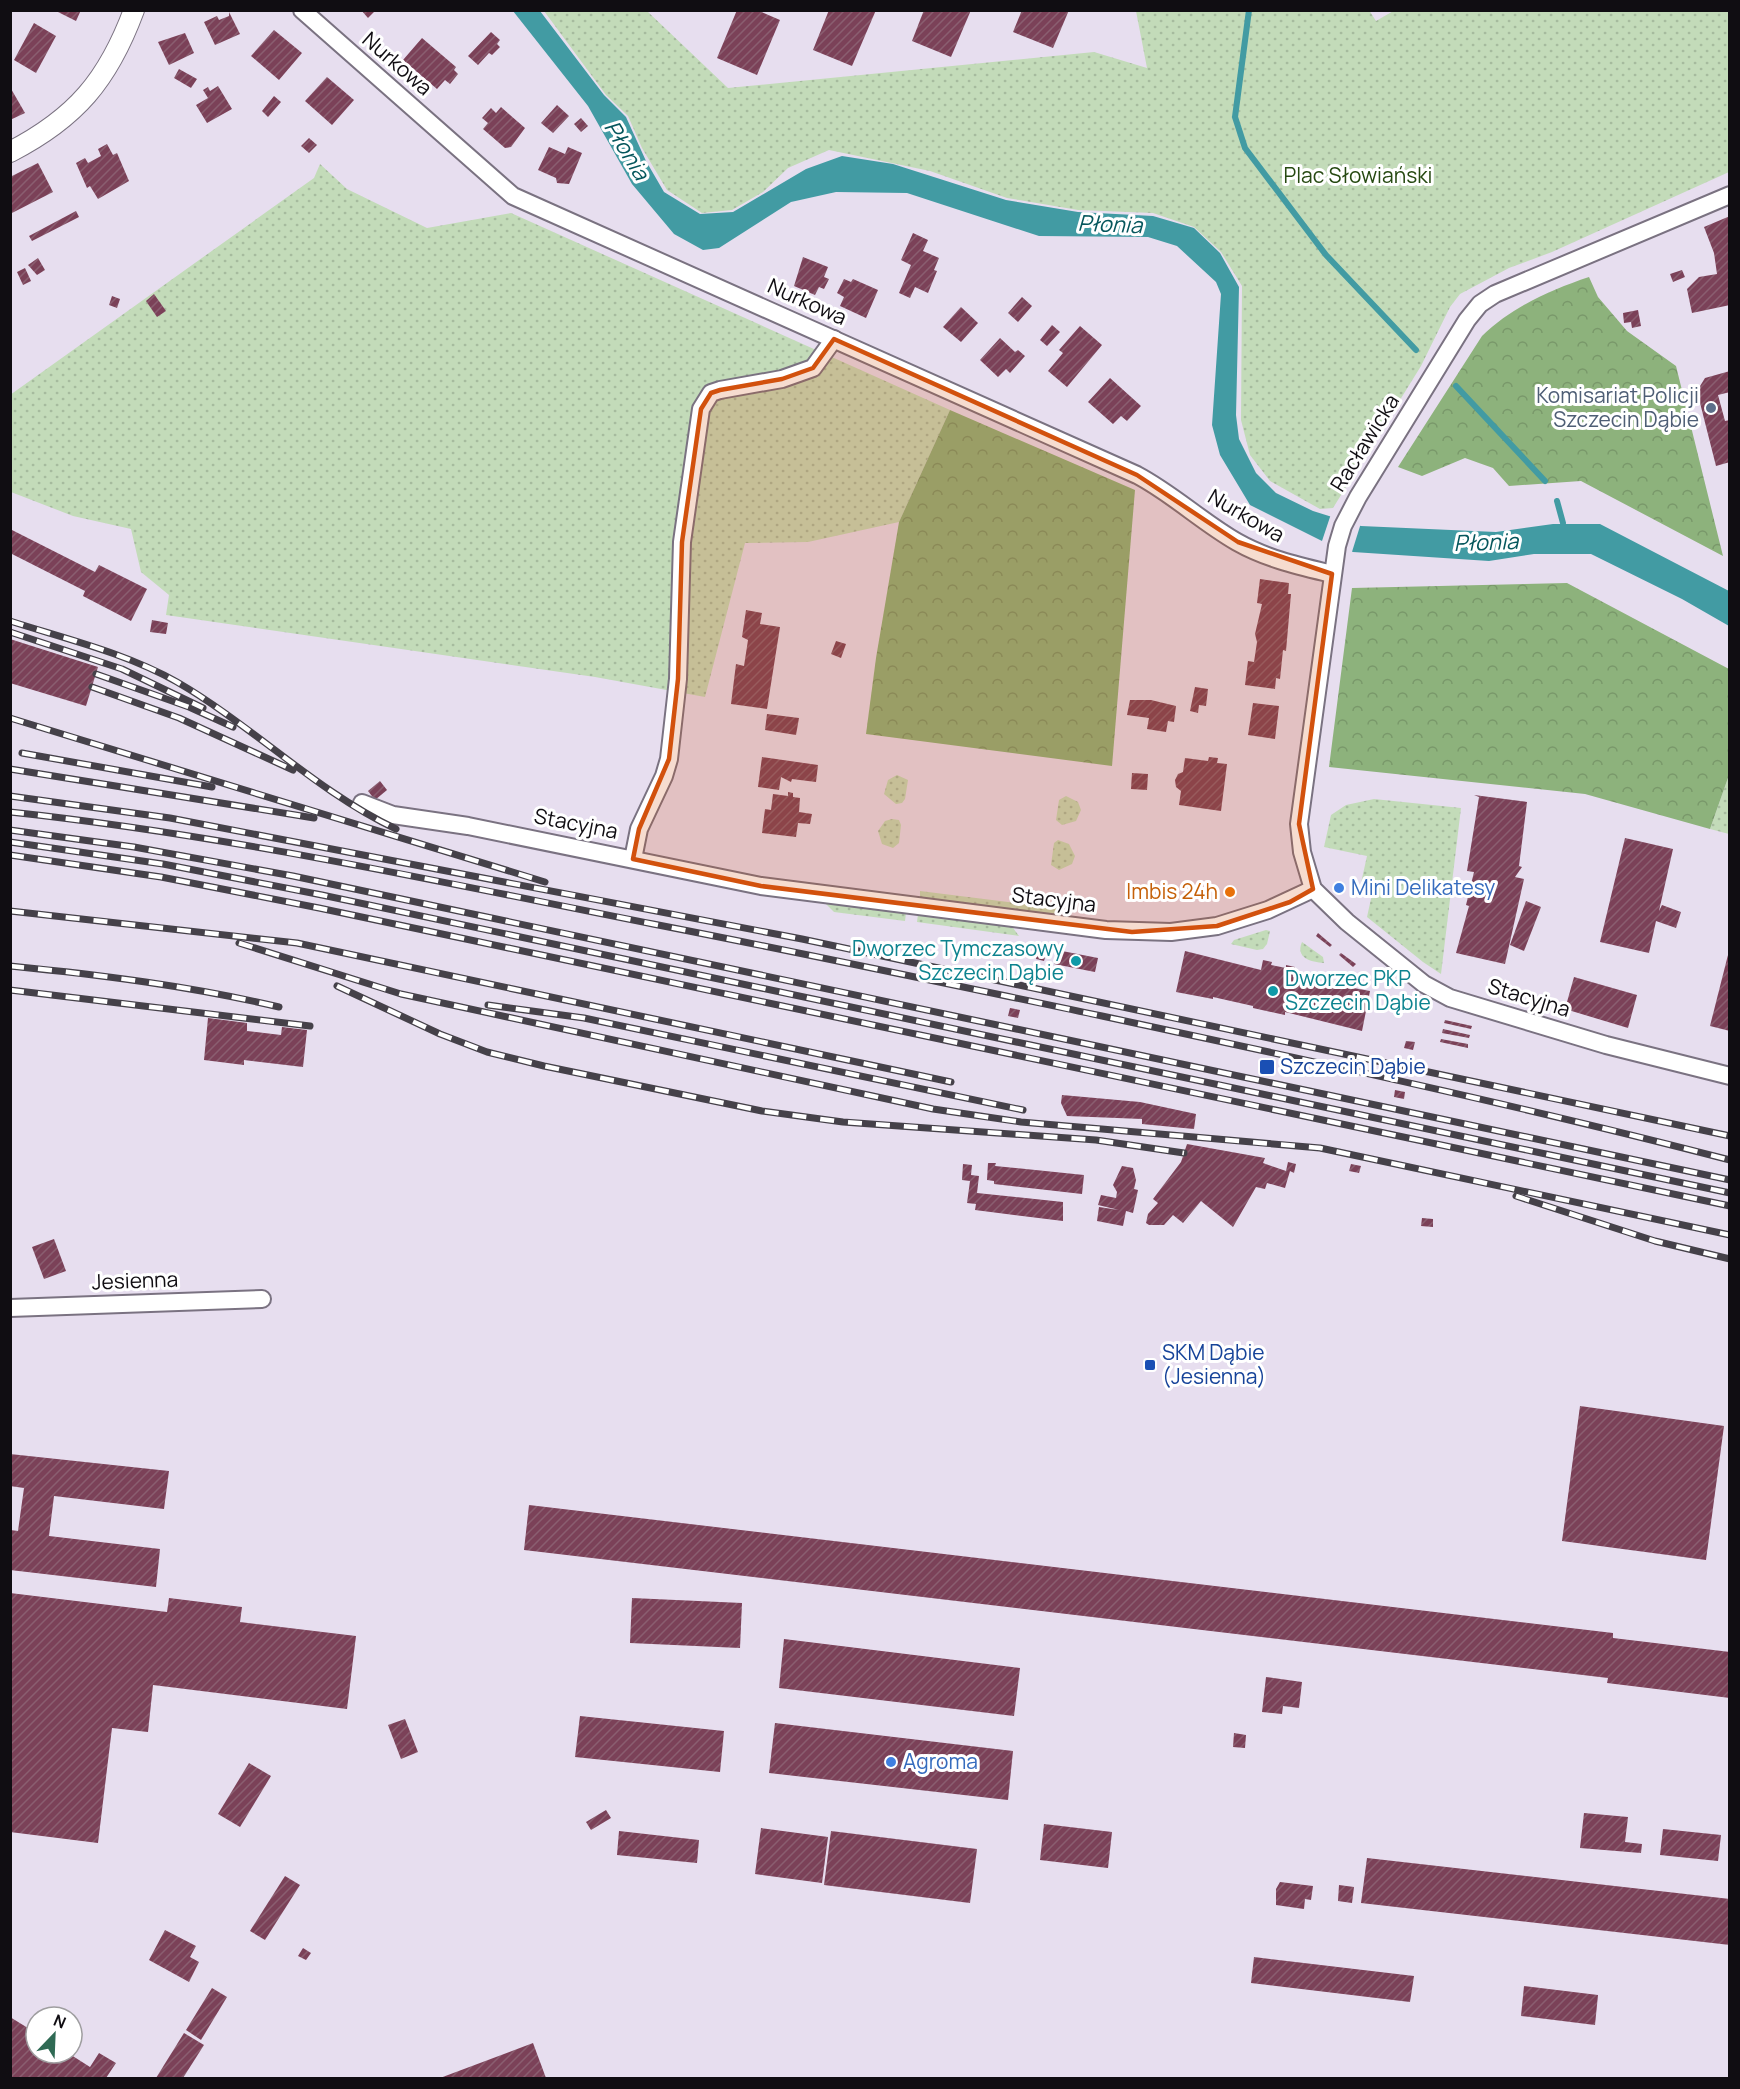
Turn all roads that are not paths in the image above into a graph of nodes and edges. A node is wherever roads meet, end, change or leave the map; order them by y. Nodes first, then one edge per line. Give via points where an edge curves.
1 (134, 10) edge
2 (302, 10) edge
3 (10, 152) edge
4 (1730, 195) edge
5 (834, 339) junction
6 (1332, 574) junction
7 (362, 803) dead end
8 (633, 859) junction
9 (1313, 889) junction
10 (1730, 1076) edge
11 (262, 1299) dead end
12 (10, 1308) edge

1 - 3 street via 109,67 85,100 51,128
2 - 5 street, Nurkowa via 513,196
4 - 6 street, Racławicka via 1495,294 1480,304 1348,514
5 - 6 street, Nurkowa via 1137,475 1256,552 1286,564
5 - 8 street via 813,368 774,381 711,393 701,409 682,543 678,679 670,751 664,776 639,829
6 - 9 street, Racławicka via 1299,824 1303,859
7 - 8 street, Stacyjna via 393,815
8 - 9 street, Stacyjna via 761,886 1132,932 1217,926 1268,910
9 - 10 street, Stacyjna via 1372,944 1424,984 1450,998 1606,1045
11 - 12 street, Jesienna

